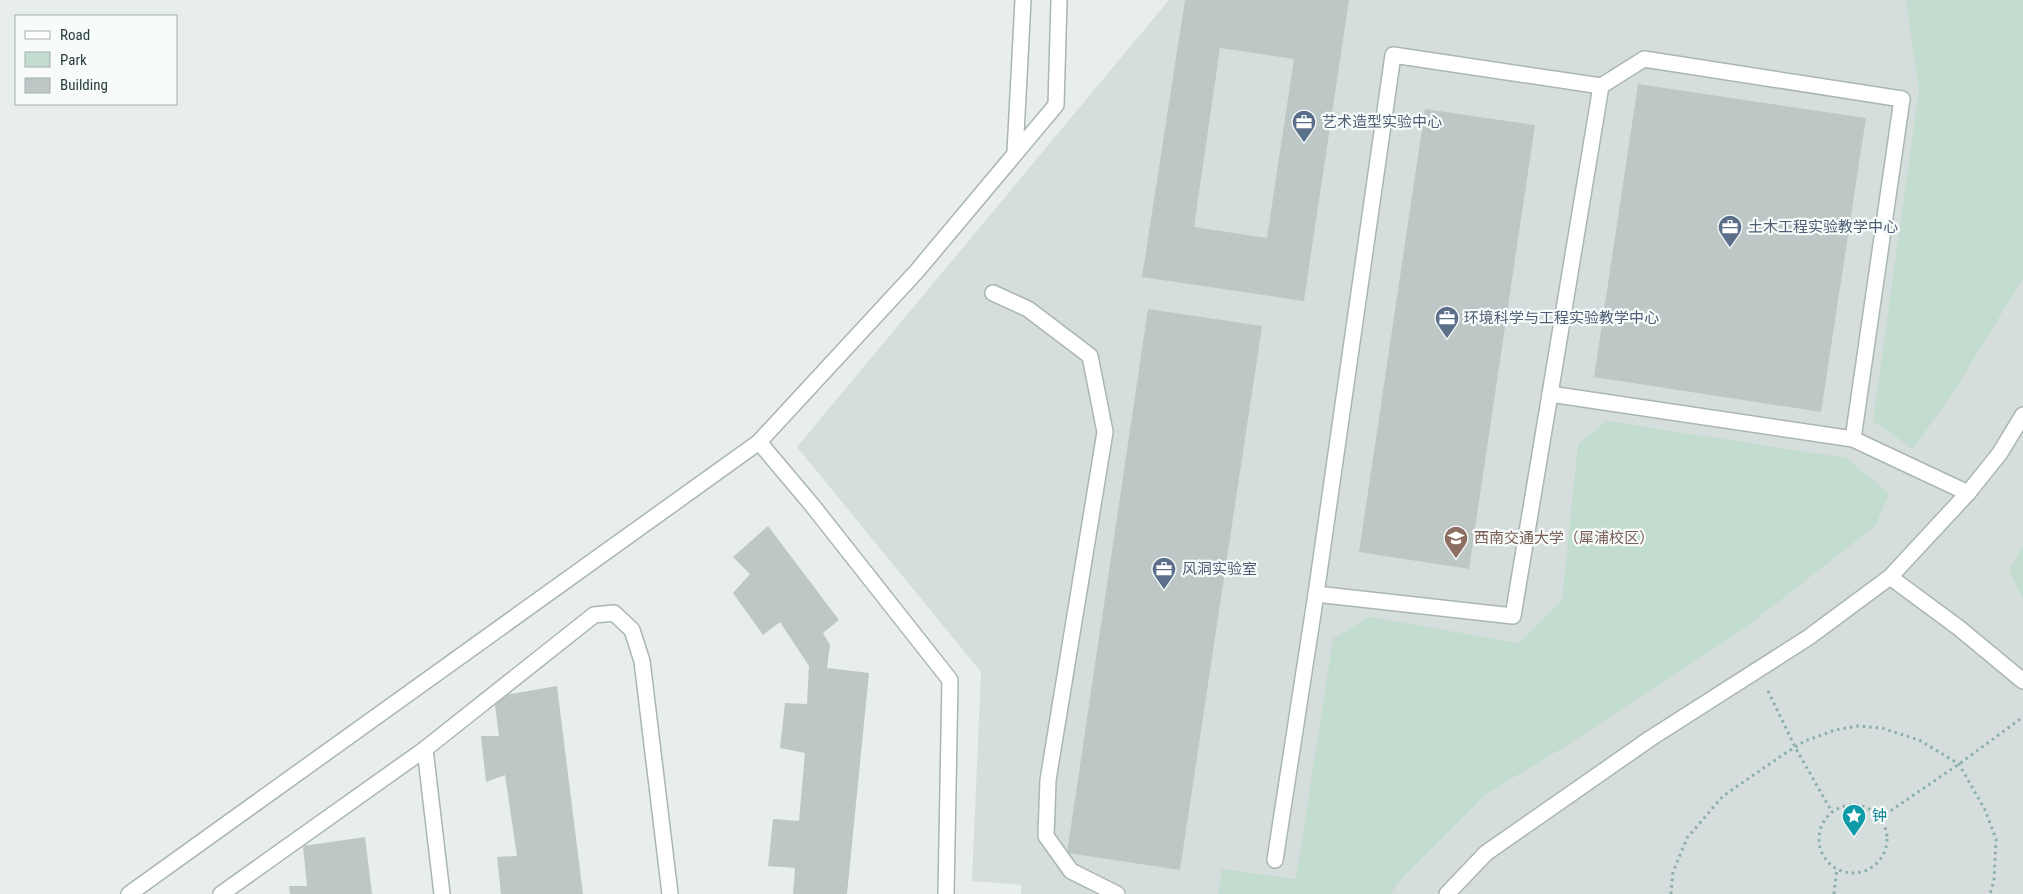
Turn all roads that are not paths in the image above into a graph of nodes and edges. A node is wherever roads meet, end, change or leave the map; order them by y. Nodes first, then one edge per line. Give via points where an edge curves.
1 (1023, 0) edge
2 (1059, 0) edge
3 (1601, 86) junction
4 (1015, 153) junction
5 (993, 293) dead end
6 (1550, 394) junction
7 (2023, 414) edge
8 (1852, 438) junction
9 (759, 442) junction
10 (1968, 493) junction
11 (1890, 577) junction
12 (1316, 594) junction
13 (2021, 676) edge
14 (426, 749) junction
15 (1276, 860) dead end
16 (129, 894) edge
17 (221, 894) edge
18 (442, 894) edge
19 (670, 894) edge
20 (946, 894) edge
21 (1117, 894) edge
22 (1447, 894) edge

1 - 4 street
2 - 4 street via 1056,105
3 - 6 street
3 - 8 street via 1644,60 1902,99
3 - 12 street via 1394,55
4 - 9 street via 917,271
5 - 21 street via 1028,309 1090,356 1092,365 1105,432 1048,780 1046,836 1071,871
6 - 8 street
6 - 12 street via 1513,616
7 - 10 street via 2000,453
8 - 10 street
9 - 16 street
9 - 20 street via 950,680
10 - 11 street
11 - 13 street
11 - 22 street via 1808,637 1652,738 1486,853
12 - 15 street
14 - 17 street
14 - 18 street
14 - 19 street via 594,615 614,613 632,630 642,661

